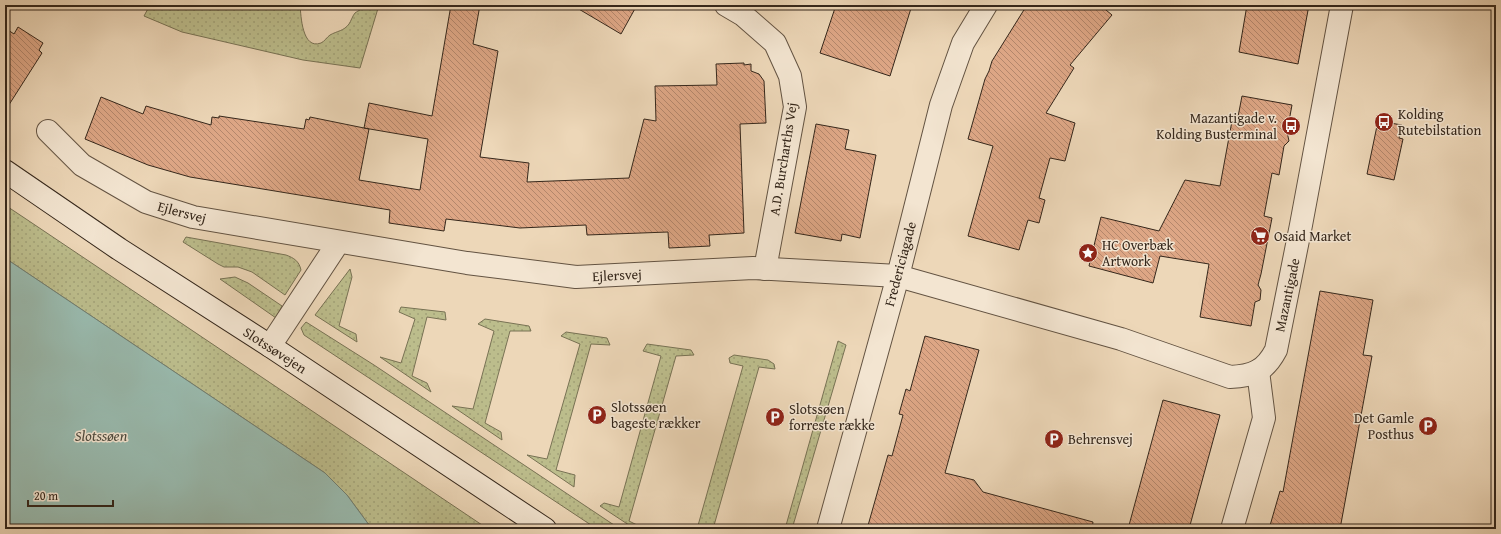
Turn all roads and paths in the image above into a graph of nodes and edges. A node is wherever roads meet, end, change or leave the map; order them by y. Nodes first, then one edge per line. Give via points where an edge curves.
1 (726, 5) edge
2 (986, 5) edge
3 (1342, 5) edge
4 (48, 131) dead end
5 (5, 171) edge
6 (338, 243) junction
7 (765, 269) junction
8 (898, 276) junction
9 (270, 346) junction
10 (1258, 371) junction
11 (545, 529) edge
12 (828, 529) edge
13 (1232, 529) edge

1 - 7 street, A.D. Burcharths Vej via 743,15 775,43 790,76 795,106
2 - 8 street, Fredericiagade via 963,43 941,105
3 - 10 street, Mazantigade via 1276,350 1269,362
4 - 6 street, Ejlersvej via 82,165 146,202 193,217
5 - 9 street, Slotssøvejen via 119,249
6 - 7 street, Ejlersvej via 576,277
6 - 9 street
7 - 8 street, Ejlersvej
8 - 10 street via 1121,339 1230,377 1244,377
8 - 12 street, Fredericiagade
9 - 11 street, Slotssøvejen
10 - 13 street via 1264,418

